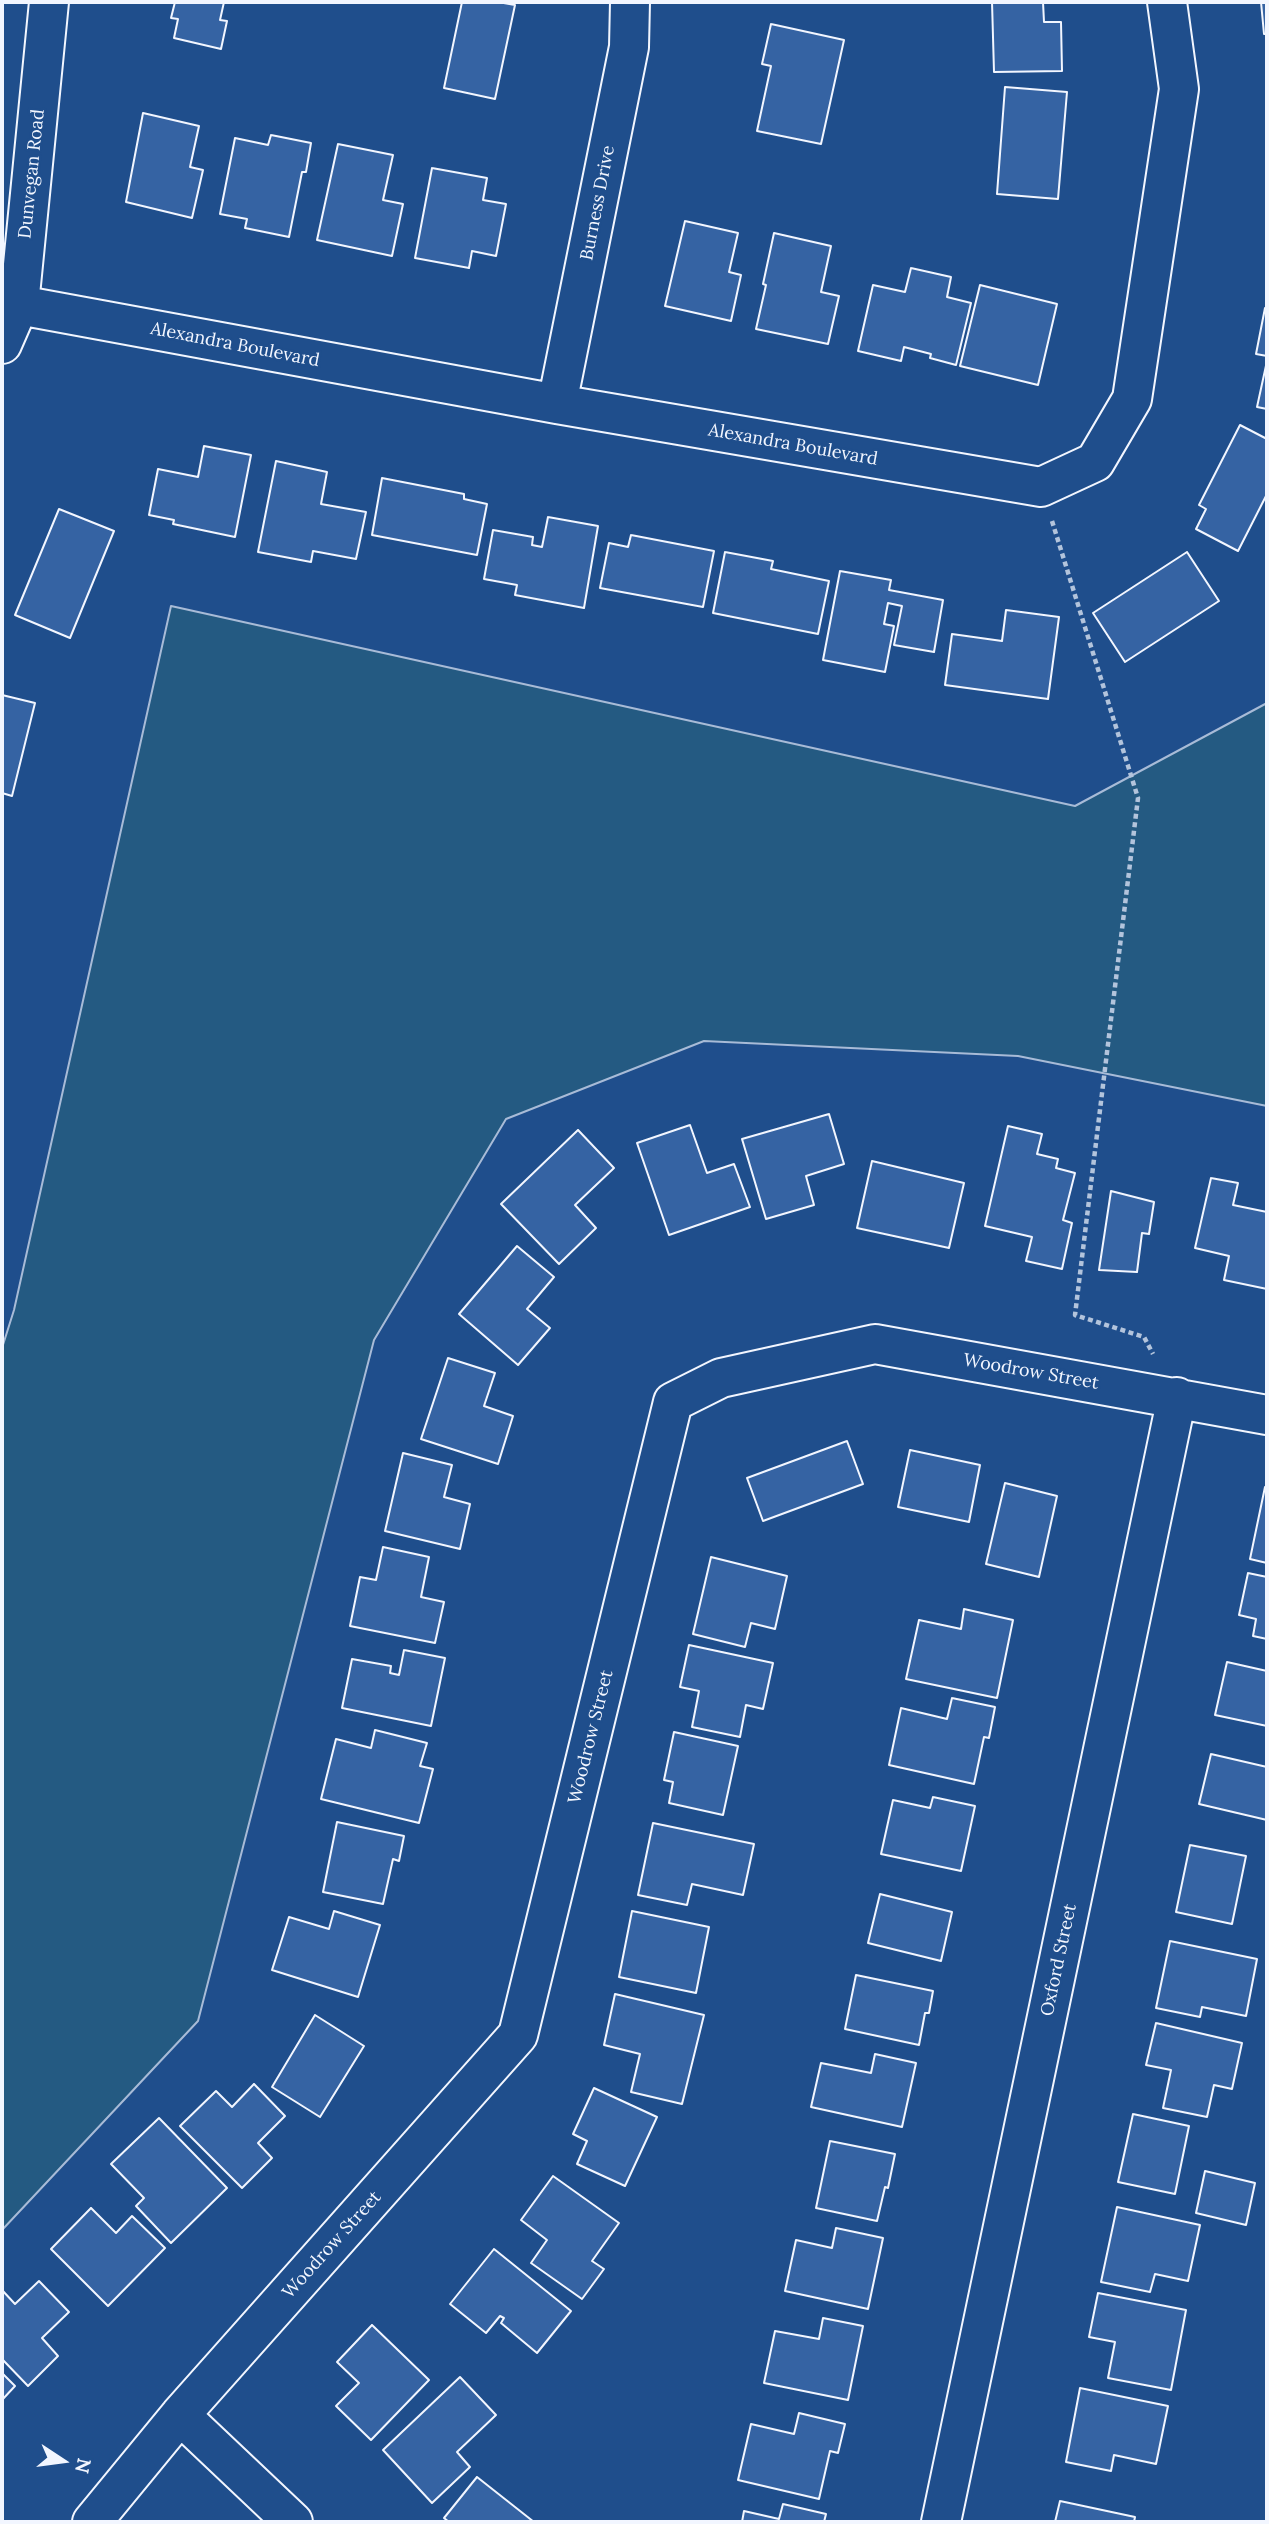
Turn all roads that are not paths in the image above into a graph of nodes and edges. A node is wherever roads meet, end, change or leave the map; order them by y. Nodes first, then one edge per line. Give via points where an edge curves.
1 (49, 2) edge
2 (630, 2) edge
3 (1167, 2) edge
4 (19, 304) junction
5 (2, 344) edge
6 (557, 404) junction
7 (1177, 1397) junction
8 (1267, 1415) edge
9 (180, 2415) junction
10 (92, 2522) edge
11 (293, 2522) edge
12 (941, 2522) edge

1 - 4 street, Dunvegan Road
2 - 6 street, Burness Drive via 629,47
3 - 6 street, Alexandra Boulevard via 1179,89 1132,399 1095,463 1041,487
4 - 5 street, Dunvegan Road
4 - 6 street, Alexandra Boulevard
7 - 8 street, Woodrow Street
7 - 9 street, Woodrow Street via 875,1344 722,1378 673,1402 518,2035
7 - 12 street, Oxford Street
9 - 10 street, Woodrow Street
9 - 11 street

